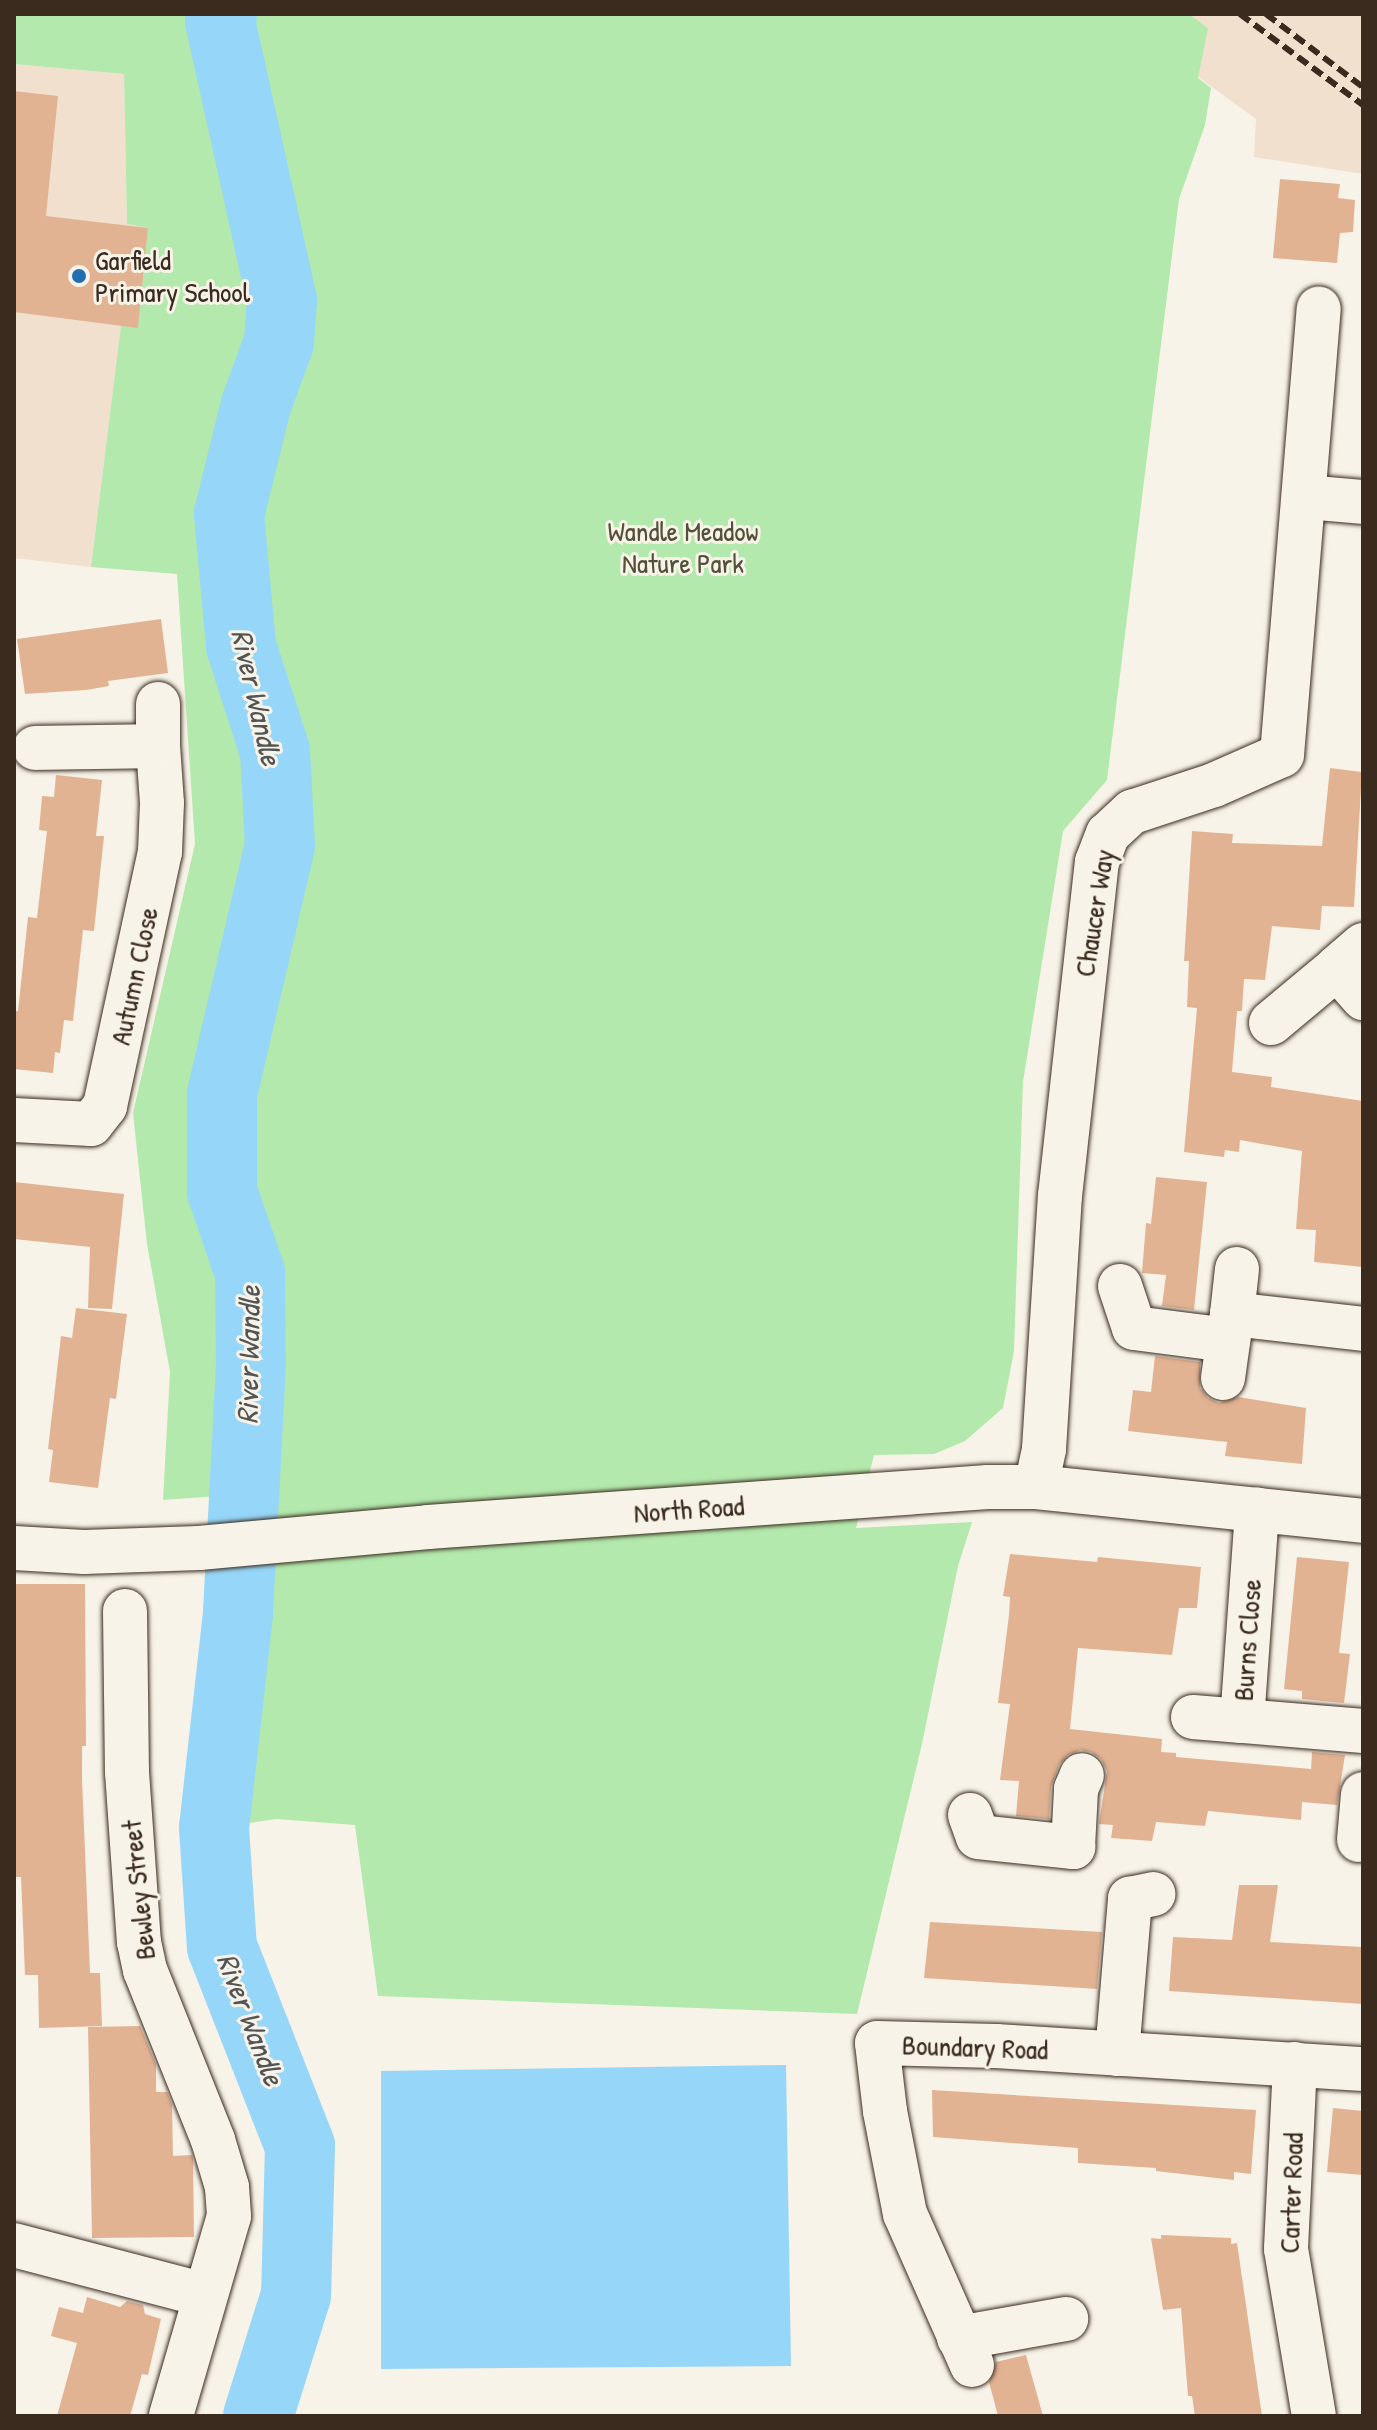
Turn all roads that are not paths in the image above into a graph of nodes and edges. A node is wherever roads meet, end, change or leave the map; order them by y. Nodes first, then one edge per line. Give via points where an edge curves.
1 (1319, 309) dead end
2 (1306, 497) junction
3 (1363, 502) edge
4 (35, 748) dead end
5 (1354, 970) edge
6 (1271, 1023) dead end
7 (14, 1120) edge
8 (1237, 1269) dead end
9 (1120, 1286) dead end
10 (1363, 1329) edge
11 (1228, 1344) junction
12 (1036, 1487) junction
13 (1257, 1510) junction
14 (1363, 1521) edge
15 (14, 1548) edge
16 (125, 1611) dead end
17 (1193, 1717) dead end
18 (1242, 1721) junction
19 (1285, 1722) junction
20 (1363, 1725) edge
21 (1363, 1731) edge
22 (1082, 1775) dead end
23 (1363, 1794) edge
24 (970, 1815) dead end
25 (1359, 1840) dead end
26 (1153, 1894) dead end
27 (1117, 2054) junction
28 (1295, 2064) junction
29 (1363, 2069) edge
30 (14, 2245) edge
31 (204, 2295) junction
32 (1066, 2319) dead end
33 (171, 2416) edge
34 (1314, 2416) edge

1 - 2 street, Chaucer Way
2 - 3 street
2 - 12 street, Chaucer Way via 1282,755 1122,818 1108,834 1097,862 1060,1196 1044,1449
4 - 7 street, Autumn Close via 158,725 160,852 105,1106 91,1124
5 - 6 street
8 - 11 street
9 - 11 street via 1134,1328
10 - 11 street
12 - 13 street, North Road
12 - 15 street, North Road via 199,1548
13 - 14 street, North Road
13 - 18 street, Burns Close
16 - 31 street, Bewley Street via 127,1772 139,1942 227,2187 229,2216
17 - 18 street, Burns Close
18 - 19 street
19 - 20 street via 1308,1706 1352,1712
19 - 21 street
22 - 24 street via 1076,1789 1073,1847 978,1837
23 - 25 street
26 - 27 street via 1130,1899
27 - 28 street, Boundary Road
27 - 32 street, Boundary Road via 877,2043 905,2214 966,2352
28 - 29 street, Boundary Road
28 - 34 street, Carter Road via 1286,2249
30 - 31 street
31 - 33 street, Bewley Street

